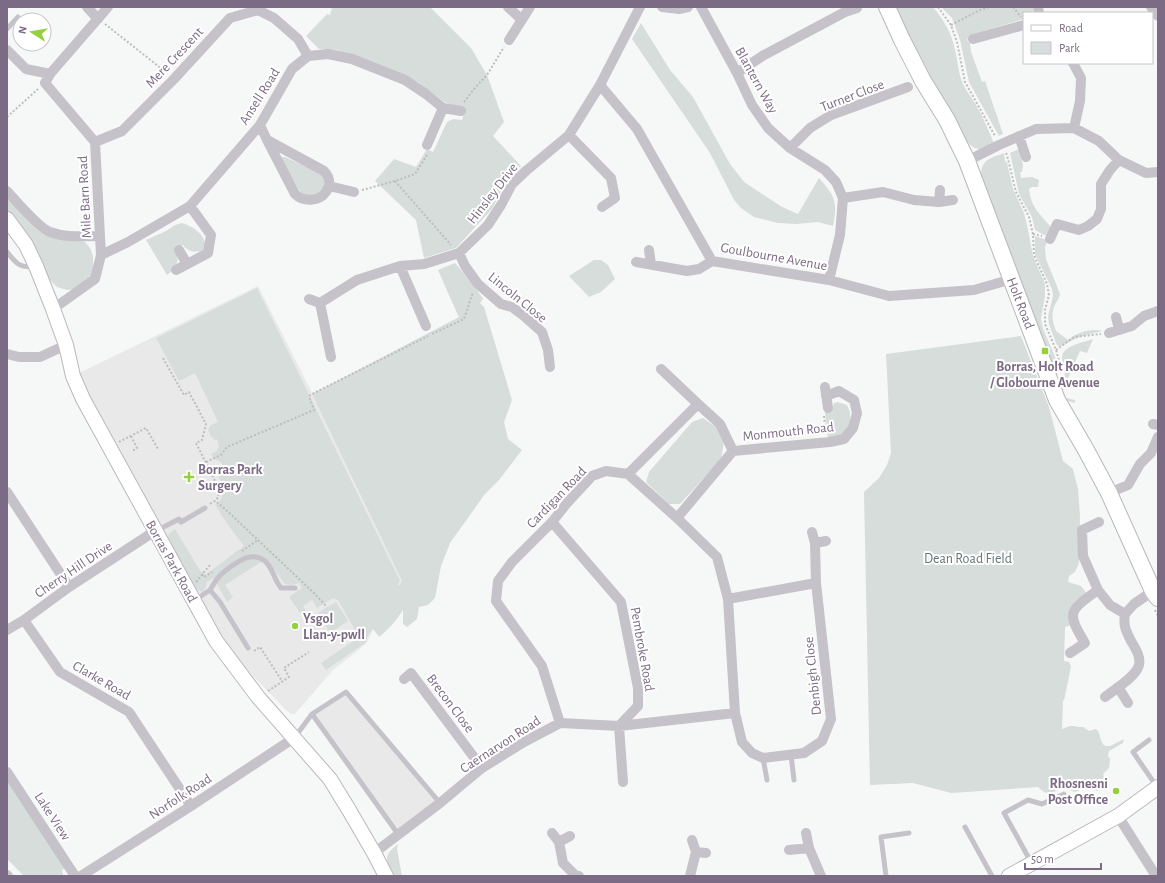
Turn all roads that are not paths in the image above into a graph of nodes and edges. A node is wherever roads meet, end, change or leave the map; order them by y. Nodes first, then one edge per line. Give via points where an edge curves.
1 (88, 7) edge
2 (108, 7) edge
3 (508, 7) edge
4 (530, 7) edge
5 (640, 7) edge
6 (662, 7) edge
7 (688, 7) edge
8 (701, 7) edge
9 (887, 7) edge
10 (1151, 7) edge
11 (857, 8) edge
12 (844, 10) edge
13 (1158, 16) edge
14 (98, 19) junction
15 (522, 20) junction
16 (1023, 25) edge
17 (973, 39) dead end
18 (509, 40) dead end
19 (7, 50) edge
20 (308, 56) junction
21 (1074, 64) edge
22 (737, 73) junction
23 (47, 79) junction
24 (600, 85) junction
25 (908, 87) dead end
26 (443, 108) junction
27 (461, 111) dead end
28 (260, 125) junction
29 (1074, 128) junction
30 (569, 135) junction
31 (1019, 136) junction
32 (267, 140) junction
33 (95, 142) junction
34 (427, 144) dead end
35 (790, 148) junction
36 (1026, 157) dead end
37 (1119, 160) junction
38 (967, 161) junction
39 (1158, 172) edge
40 (329, 186) junction
41 (940, 190) dead end
42 (7, 191) edge
43 (354, 192) dead end
44 (843, 198) junction
45 (953, 200) dead end
46 (939, 202) junction
47 (190, 206) junction
48 (602, 207) dead end
49 (1048, 218) dead end
50 (7, 219) edge
51 (1057, 224) junction
52 (100, 236) junction
53 (1050, 239) dead end
54 (180, 250) dead end
55 (649, 250) dead end
56 (7, 252) edge
57 (459, 253) junction
58 (101, 254) junction
59 (712, 261) junction
60 (636, 262) dead end
61 (188, 264) junction
62 (650, 264) junction
63 (36, 266) junction
64 (400, 266) junction
65 (176, 270) dead end
66 (1012, 279) junction
67 (828, 280) junction
68 (309, 299) dead end
69 (320, 303) junction
70 (53, 309) junction
71 (1158, 311) edge
72 (1116, 317) dead end
73 (426, 326) dead end
74 (66, 345) junction
75 (7, 354) edge
76 (331, 358) dead end
77 (550, 367) dead end
78 (661, 369) dead end
79 (698, 404) junction
80 (828, 408) road end
81 (1158, 437) edge
82 (733, 451) junction
83 (628, 474) junction
84 (7, 492) edge
85 (1109, 493) junction
86 (205, 508) road end
87 (677, 518) junction
88 (552, 522) junction
89 (1099, 522) dead end
90 (156, 531) junction
91 (812, 532) dead end
92 (826, 541) dead end
93 (815, 543) junction
94 (816, 583) junction
95 (69, 587) junction
96 (295, 588) dead end
97 (210, 590) junction
98 (1098, 590) junction
99 (1156, 594) edge
100 (191, 595) junction
101 (728, 599) junction
102 (1125, 614) junction
103 (24, 620) junction
104 (7, 630) edge
105 (250, 650) road end
106 (1070, 652) dead end
107 (411, 673) dead end
108 (1118, 687) junction
109 (1105, 696) dead end
110 (1128, 703) dead end
111 (735, 713) junction
112 (312, 714) junction
113 (560, 723) junction
114 (619, 726) junction
115 (294, 738) junction
116 (1149, 740) dead end
117 (791, 755) junction
118 (763, 758) junction
119 (482, 768) junction
120 (7, 772) edge
121 (767, 780) dead end
122 (794, 780) dead end
123 (624, 782) dead end
124 (1158, 788) edge
125 (1064, 794) dead end
126 (440, 803) junction
127 (191, 806) junction
128 (1118, 816) junction
129 (965, 827) dead end
130 (552, 833) dead end
131 (806, 833) dead end
132 (909, 833) dead end
133 (398, 834) junction
134 (570, 836) dead end
135 (692, 840) dead end
136 (560, 842) junction
137 (809, 848) junction
138 (789, 850) dead end
139 (374, 852) junction
140 (1032, 863) junction
141 (75, 876) edge
142 (81, 876) edge
143 (386, 876) edge
144 (579, 876) edge
145 (690, 876) edge
146 (821, 876) edge
147 (886, 876) edge
148 (992, 876) edge
149 (1009, 876) edge
150 (1156, 876) edge

1 - 14 street
2 - 14 street
3 - 15 street
4 - 15 street
5 - 24 street, Hinsley Drive
6 - 7 street
8 - 22 street, Blantern Way
9 - 38 main road, Holt Road via 905,47 947,120
10 - 13 street
11 - 12 street
12 - 22 street
14 - 23 street
15 - 18 street
16 - 17 street
19 - 23 street via 26,69
20 - 26 street via 328,54 352,59 405,80
20 - 28 street, Ansell Road via 292,69
20 - 33 street, Mere Crescent via 298,39 274,18 258,10 230,18 122,131
21 - 29 street via 1081,78 1080,101
22 - 35 street, Blantern Way via 752,105 768,128
23 - 33 street, Mile Barn Road
24 - 30 street, Hinsley Drive
24 - 59 street, Goulbourne Avenue via 637,129
25 - 35 street, Turner Close via 831,115 810,128
26 - 27 street
26 - 34 street
28 - 32 street
28 - 47 street, Ansell Road
29 - 31 street via 1036,129
29 - 37 street via 1099,141
30 - 48 street via 612,178 614,198
30 - 57 street, Hinsley Drive via 512,184 488,224
31 - 36 street
31 - 38 street
32 - 40 street via 324,170 328,175
32 - 40 street via 298,197 308,200 317,198 326,192
33 - 52 street, Mile Barn Road
35 - 44 street, Blantern Way via 825,170 836,182
37 - 39 street via 1146,173
37 - 51 street via 1101,184 1101,209 1097,219 1079,230
38 - 66 main road, Holt Road
40 - 43 street
41 - 46 street
42 - 52 street via 48,232 69,236
44 - 46 street via 883,192 914,200
44 - 67 street via 840,235
45 - 46 street
47 - 58 street, Ansell Road via 128,242
47 - 61 street via 211,235 208,253
49 - 51 street
50 - 63 street, Borras Park Road via 26,245
51 - 53 street
52 - 58 street, Mile Barn Road
54 - 61 street
55 - 62 street
56 - 63 lane via 20,265
57 - 64 street, Hinsley Drive via 424,264
57 - 77 street, Lincoln Close via 476,281 501,304 512,307 542,332
58 - 70 street, Mile Barn Road via 95,279
59 - 62 street via 699,269 687,271
59 - 67 street, Goulbourne Avenue
60 - 62 street
61 - 65 street
63 - 70 street, Borras Park Road
64 - 69 street, Hinsley Drive via 357,280
64 - 73 street
66 - 67 street, Goulbourne Avenue via 974,290 889,296
66 - 85 main road, Holt Road via 1057,400
68 - 69 street
69 - 76 street
70 - 74 street, Borras Park Road
71 - 72 street via 1144,316 1132,326 1114,331
74 - 75 street via 40,357
74 - 90 street, Borras Park Road via 80,393
78 - 79 street, Monmouth Road
79 - 82 street, Monmouth Road via 720,424
79 - 83 street
80 - 82 street, Monmouth Road via 826,392 839,391 854,400 857,413 853,428 844,439 827,443
81 - 85 street via 1151,453 1140,464 1128,485
82 - 87 street, Monmouth Road
83 - 87 street
83 - 88 street, Cardigan Road via 606,471 592,476
84 - 95 street
85 - 99 main road, Holt Road
86 - 90 lane via 181,522 180,519
87 - 101 street via 717,557
88 - 113 street, Cardigan Road via 512,562 498,581 496,601 542,666
88 - 114 street, Pembroke Road via 621,602 638,688 638,706
89 - 98 street via 1082,530 1083,556
90 - 95 street, Cherry Hill Drive
90 - 100 street, Borras Park Road
91 - 93 street, Denbigh Close
92 - 93 street
93 - 94 street, Denbigh Close
94 - 101 street
94 - 117 street, Denbigh Close via 831,719 822,741 804,753
95 - 103 street, Cherry Hill Drive
96 - 97 lane via 281,588 268,565 253,557 231,567 217,578
97 - 100 lane
97 - 105 lane
98 - 102 street via 1110,605
98 - 106 street via 1078,604 1072,615 1074,626 1085,643
99 - 102 street via 1134,604
100 - 115 street, Borras Park Road via 216,641 258,697
101 - 111 street
102 - 108 street via 1126,631 1138,653 1139,664 1135,673
103 - 104 street, Cherry Hill Drive
103 - 127 street, Clarke Road via 60,672 129,712
107 - 119 street, Brecon Close
108 - 109 street
108 - 110 street
111 - 114 street, Caernarvon Road
111 - 118 street via 742,742 752,753
112 - 115 lane
112 - 126 lane via 346,692
112 - 133 lane
113 - 114 street, Caernarvon Road
113 - 119 street, Caernarvon Road
114 - 123 street
115 - 127 street, Norfolk Road
115 - 139 street, Borras Park Road via 330,779
116 - 124 lane via 1132,752
117 - 118 street, Denbigh Close
117 - 122 lane
118 - 121 lane
119 - 126 street, Caernarvon Road
120 - 141 street, Lake View
124 - 128 street
125 - 140 lane via 1042,804 1028,800 1004,813
126 - 133 street, Caernarvon Road
127 - 142 street, Norfolk Road
128 - 140 street
128 - 150 street
129 - 148 lane
130 - 136 street
131 - 137 street
132 - 147 lane via 881,837
133 - 139 street, Caernarvon Road
134 - 136 street
135 - 145 street via 701,852
136 - 144 street via 563,863
137 - 138 street
137 - 146 street
139 - 143 street, Borras Park Road
140 - 149 street

